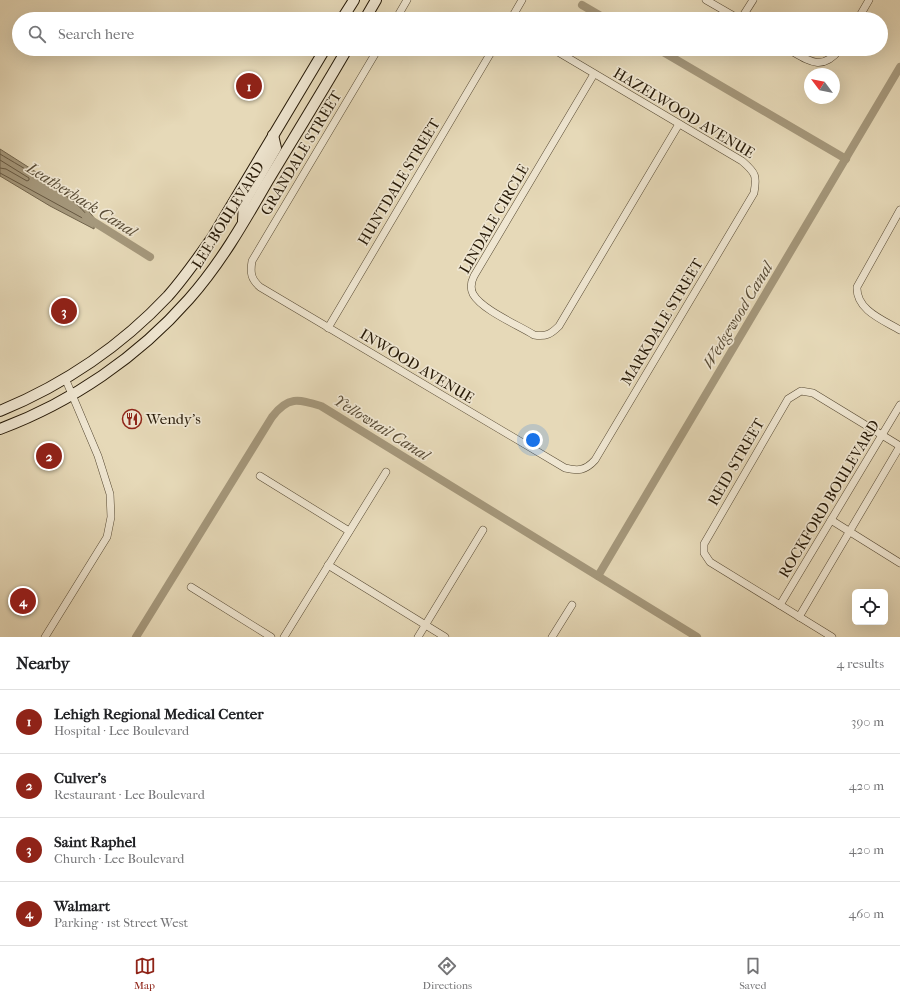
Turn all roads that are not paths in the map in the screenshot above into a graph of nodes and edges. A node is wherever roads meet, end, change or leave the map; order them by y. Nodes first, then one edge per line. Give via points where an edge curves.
1 (354, 0) edge
2 (376, 0) edge
3 (407, 0) edge
4 (522, 0) edge
5 (706, 0) edge
6 (753, 0) edge
7 (869, 0) edge
8 (346, 12) edge
9 (369, 12) edge
10 (400, 12) edge
11 (515, 12) edge
12 (727, 12) edge
13 (745, 12) edge
14 (862, 12) edge
15 (321, 56) edge
16 (343, 56) edge
17 (374, 56) edge
18 (489, 56) edge
19 (564, 56) edge
20 (800, 56) edge
21 (835, 56) edge
22 (594, 74) junction
23 (679, 124) junction
24 (273, 135) junction
25 (756, 178) joint
26 (900, 210) edge
27 (243, 223) junction
28 (250, 273) joint
29 (328, 328) junction
30 (900, 330) edge
31 (65, 378) junction
32 (74, 395) junction
33 (900, 405) edge
34 (0, 411) edge
35 (0, 429) edge
36 (882, 436) junction
37 (900, 446) edge
38 (579, 471) joint
39 (386, 472) dead end
40 (260, 476) dead end
41 (831, 520) junction
42 (483, 530) dead end
43 (349, 532) junction
44 (849, 532) junction
45 (900, 563) edge
46 (328, 565) junction
47 (191, 587) dead end
48 (572, 604) dead end
49 (780, 605) junction
50 (799, 617) junction
51 (425, 625) junction
52 (45, 637) edge
53 (270, 637) edge
54 (284, 637) edge
55 (418, 637) edge
56 (445, 637) edge
57 (552, 637) edge
58 (832, 637) edge

1 - 8 main road
2 - 9 main road
3 - 10 street
4 - 11 street
5 - 12 street
6 - 13 street
7 - 14 street
15 - 24 main road, LEE BOULEVARD
16 - 27 main road, LEE BOULEVARD
17 - 28 street, GRANDALE STREET via 252,261
18 - 29 street, HUNTDALE STREET
19 - 22 street, HAZELWOOD AVENUE
20 - 21 street via 820,64
22 - 23 street, HAZELWOOD AVENUE
22 - 23 street, LINDALE CIRCLE via 471,284 472,293 485,306 534,335 543,337 552,334 560,326
23 - 25 street, HAZELWOOD AVENUE via 742,161 752,169
24 - 27 main road via 276,148 244,203
24 - 31 main road, LEE BOULEVARD via 192,267 126,336
25 - 38 street, MARKDALE STREET via 754,193 595,460
26 - 30 street via 856,287 856,296 865,308
27 - 32 main road, LEE BOULEVARD via 213,269 175,314 141,346
28 - 29 street, INWOOD AVENUE via 260,288
29 - 38 street, INWOOD AVENUE via 565,468
31 - 32 street
31 - 34 main road, LEE BOULEVARD
32 - 35 main road, LEE BOULEVARD
32 - 52 street via 90,433 110,494 111,517 106,537
33 - 36 street, ROCKFORD BOULEVARD
36 - 37 street
36 - 41 street, ROCKFORD BOULEVARD
36 - 49 street, REID STREET via 812,393 801,391 788,399 704,544 704,552 710,562
37 - 44 street
39 - 43 street
40 - 43 street
41 - 44 street
41 - 49 street, ROCKFORD BOULEVARD
42 - 51 street
43 - 46 street
44 - 45 street
44 - 50 street
46 - 51 street
46 - 54 street
47 - 53 street
48 - 57 street
49 - 50 street
50 - 58 street
51 - 55 street
51 - 56 street

